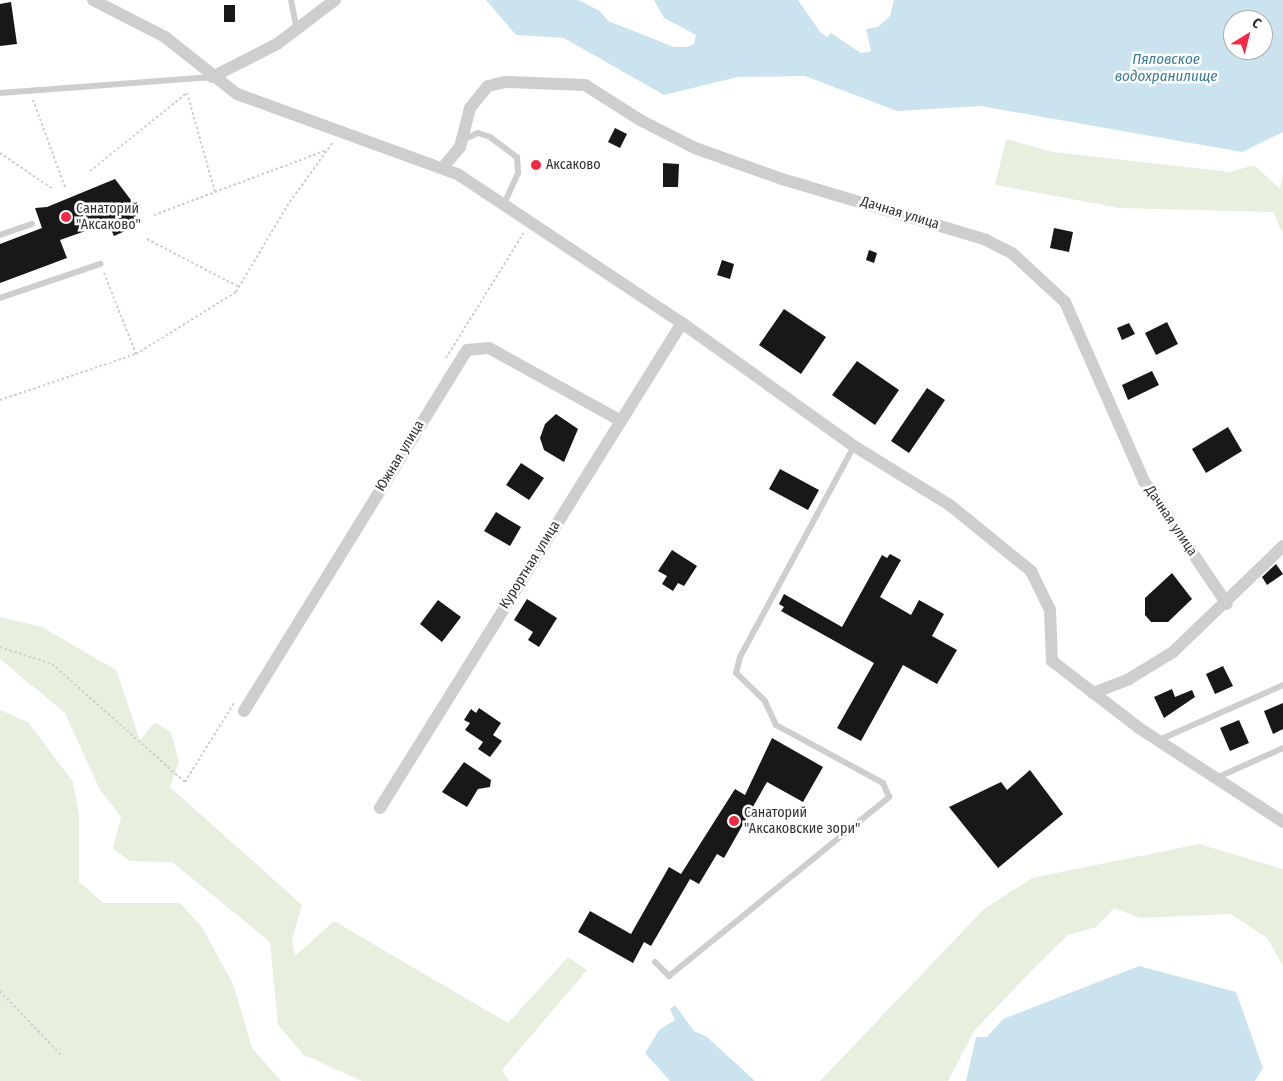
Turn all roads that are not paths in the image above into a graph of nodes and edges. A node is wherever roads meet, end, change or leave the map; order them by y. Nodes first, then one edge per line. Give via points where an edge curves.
1 (93, 0) edge
2 (291, 0) edge
3 (335, 0) edge
4 (297, 32) junction
5 (212, 77) junction
6 (0, 92) edge
7 (464, 140) junction
8 (444, 166) junction
9 (504, 205) junction
10 (32, 224) dead end
11 (0, 235) edge
12 (100, 264) road end
13 (0, 298) edge
14 (682, 323) junction
15 (621, 420) junction
16 (854, 446) junction
17 (1283, 546) edge
18 (1227, 604) junction
19 (1283, 685) edge
20 (1093, 693) junction
21 (244, 711) dead end
22 (1158, 740) junction
23 (1283, 748) edge
24 (1216, 778) junction
25 (380, 808) dead end
26 (1283, 822) edge
27 (655, 962) dead end

1 - 5 street via 165,37
2 - 4 lane
3 - 4 street
4 - 5 street via 241,66
5 - 6 lane
5 - 8 street via 237,94
7 - 8 street, Дачная улица
7 - 9 lane via 478,134 490,137 517,157 518,173
7 - 18 street, Дачная улица via 470,108 488,86 505,82 585,85 640,120 695,148 782,179 969,234 1012,253 1064,302 1144,480
8 - 9 street
9 - 14 street
10 - 11 lane
12 - 13 lane
14 - 15 street, Курортная улица
14 - 16 street
15 - 21 street, Южная улица via 489,348 467,350
15 - 25 street, Курортная улица
16 - 20 street via 951,506 1031,571 1050,610 1052,661
16 - 27 lane via 740,657 736,672 764,701 776,725 883,783 889,797 669,976
17 - 18 street
18 - 20 street via 1173,652 1128,679
19 - 22 lane
20 - 22 street
22 - 24 street
23 - 24 lane
24 - 26 street

